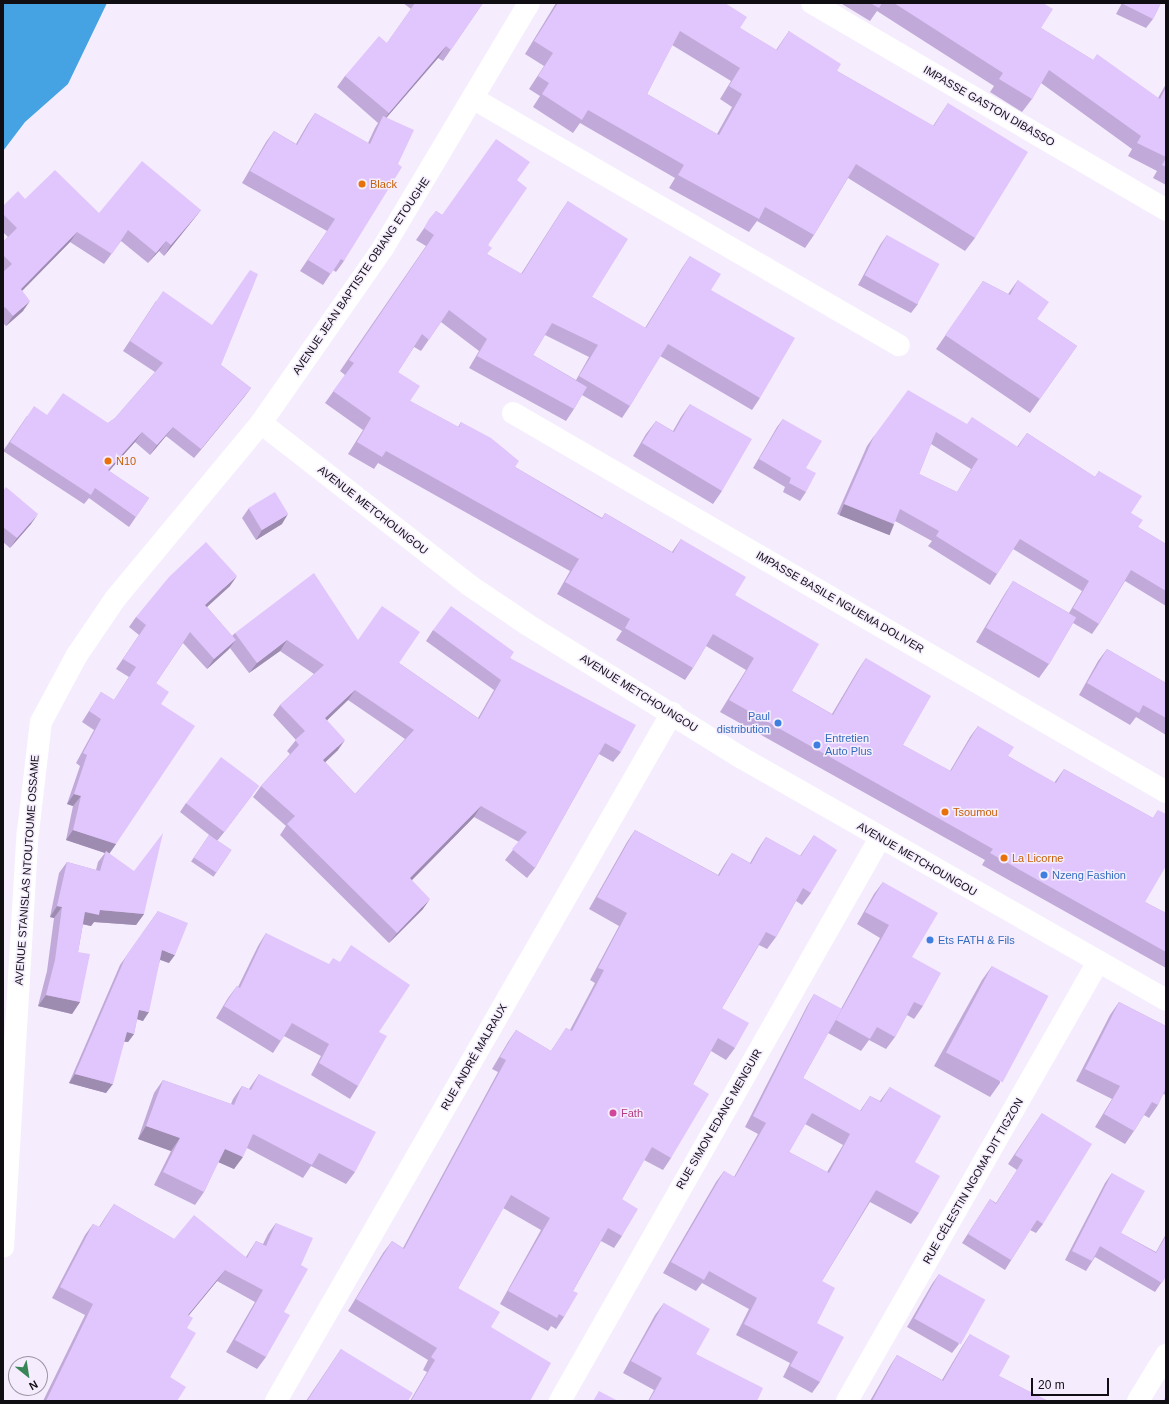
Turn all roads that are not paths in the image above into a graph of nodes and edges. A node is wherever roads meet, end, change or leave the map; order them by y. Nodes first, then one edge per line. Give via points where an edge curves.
1 (528, 3) edge
2 (812, 3) edge
3 (474, 98) junction
4 (1166, 210) edge
5 (899, 345) dead end
6 (513, 413) dead end
7 (261, 422) junction
8 (672, 713) junction
9 (1166, 792) edge
10 (880, 838) junction
11 (1098, 962) junction
12 (1166, 1000) edge
13 (3, 1247) edge
14 (1166, 1355) edge
15 (276, 1401) edge
16 (560, 1401) edge
17 (847, 1401) edge
18 (1138, 1401) edge

1 - 3 street, AVENUE JEAN BAPTISTE OBIANG ETOUGHE
2 - 4 street, IMPASSE GASTON DIBASSO
3 - 5 street
3 - 7 street, AVENUE JEAN BAPTISTE OBIANG ETOUGHE via 383,248
6 - 9 street, IMPASSE BASILE NGUEMA DOLIVER
7 - 8 street, AVENUE METCHOUNGOU via 469,585
7 - 13 street, AVENUE STANISLAS NTOUTOUME OSSAME via 115,599 76,655 42,722 28,832
8 - 10 street, AVENUE METCHOUNGOU
8 - 15 street, RUE ANDRÉ MALRAUX
10 - 11 street, AVENUE METCHOUNGOU
10 - 16 street, RUE SIMON EDANG MENGUIR
11 - 12 street, AVENUE METCHOUNGOU
11 - 17 street, RUE CÉLESTIN NGOMA DIT TIGZON
14 - 18 street

